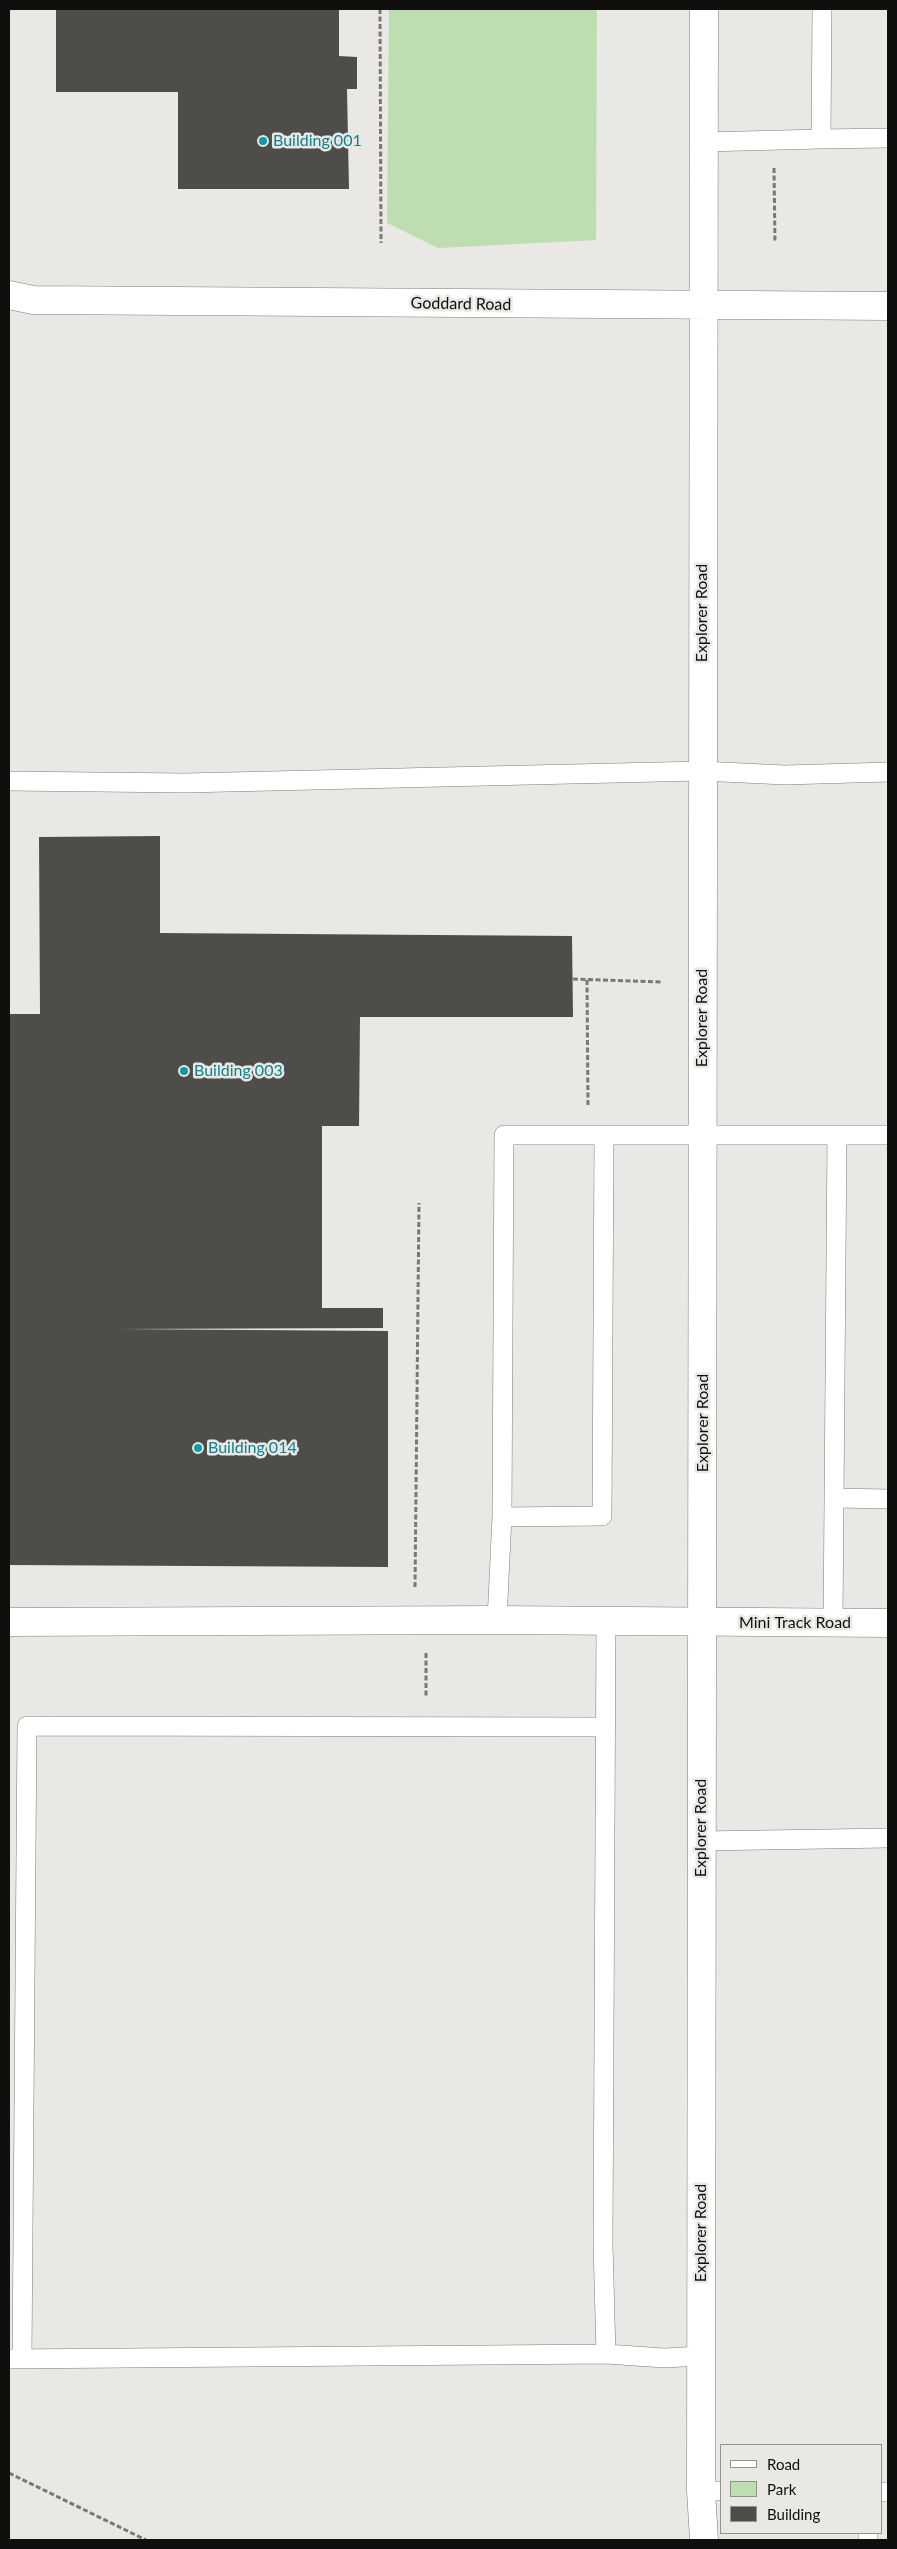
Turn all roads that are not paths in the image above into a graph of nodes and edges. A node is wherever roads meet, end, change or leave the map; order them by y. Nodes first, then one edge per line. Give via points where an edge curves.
1 (704, 9) edge
2 (822, 9) edge
3 (888, 138) edge
4 (821, 139) junction
5 (704, 142) junction
6 (17, 301) edge
7 (704, 306) junction
8 (888, 306) edge
9 (701, 771) junction
10 (888, 772) edge
11 (9, 781) edge
12 (837, 1135) junction
13 (604, 1136) junction
14 (703, 1136) junction
15 (888, 1136) edge
16 (836, 1498) junction
17 (888, 1499) edge
18 (502, 1516) junction
19 (496, 1620) junction
20 (9, 1622) edge
21 (606, 1622) junction
22 (703, 1622) junction
23 (833, 1623) junction
24 (888, 1623) edge
25 (605, 1727) junction
26 (888, 1838) edge
27 (701, 1841) junction
28 (606, 2354) junction
29 (701, 2356) junction
30 (15, 2358) edge
31 (711, 2491) edge
32 (704, 2540) edge

1 - 5 street, Explorer Road
2 - 4 lane
3 - 4 lane
4 - 5 lane
5 - 7 street, Explorer Road
6 - 7 street, Goddard Road
7 - 8 street, Goddard Road
7 - 9 street, Explorer Road
9 - 10 lane via 785,775
9 - 11 lane via 185,783
9 - 14 street, Explorer Road
12 - 14 lane
12 - 15 lane
12 - 16 lane
13 - 14 lane
13 - 18 lane via 602,1516
13 - 18 lane via 504,1135
14 - 22 street, Explorer Road
16 - 17 lane
16 - 23 lane
18 - 19 lane
19 - 20 street, Mini Track Road
19 - 21 street, Mini Track Road
21 - 22 street, Mini Track Road
21 - 25 lane
22 - 23 street, Mini Track Road
22 - 27 street, Explorer Road
23 - 24 street, Mini Track Road
25 - 28 lane via 603,2244
25 - 30 lane via 27,1726
26 - 27 lane
27 - 29 street, Explorer Road
28 - 29 lane via 664,2358
28 - 30 lane
29 - 31 street, Explorer Road
31 - 32 street, Explorer Road

